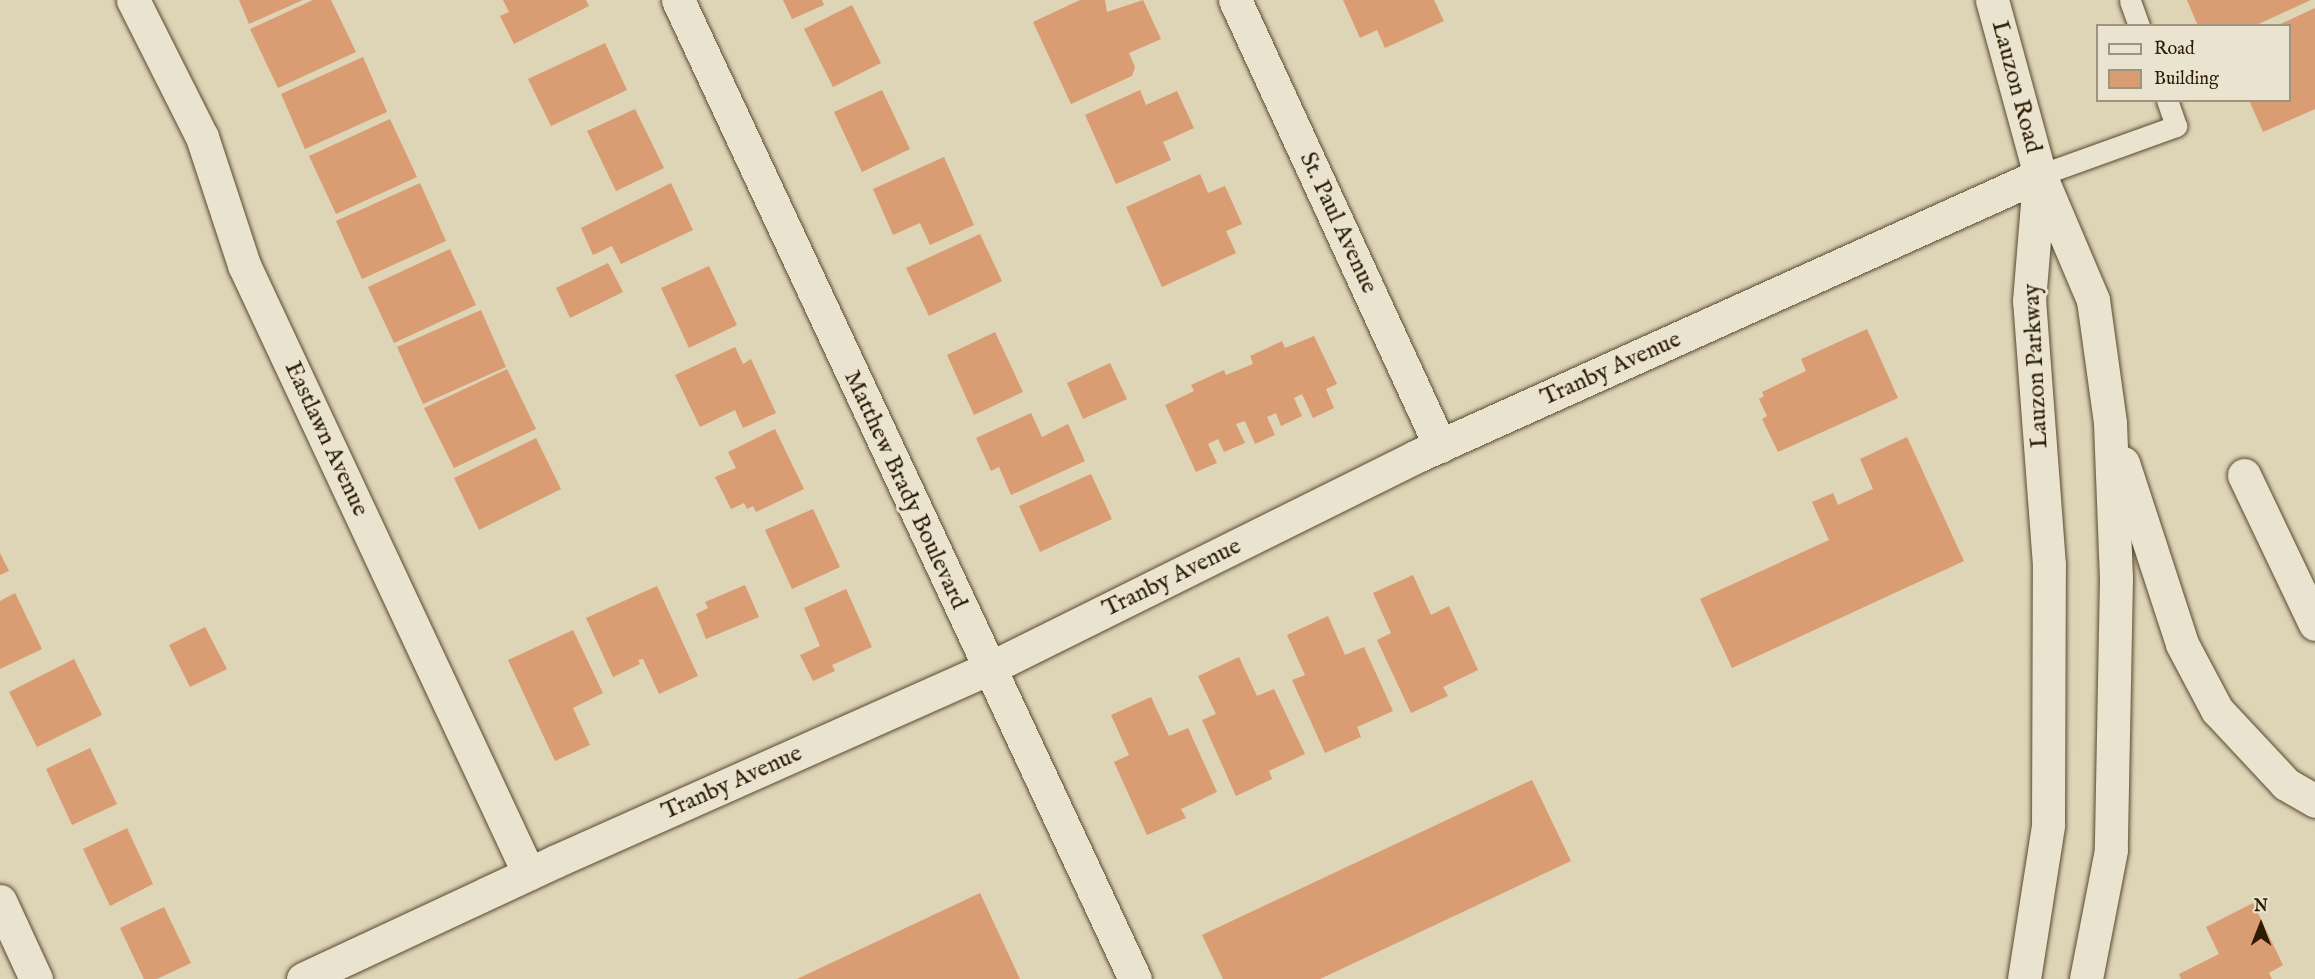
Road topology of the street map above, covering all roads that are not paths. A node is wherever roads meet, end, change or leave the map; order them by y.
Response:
1 (133, 0) edge
2 (678, 0) edge
3 (1235, 0) edge
4 (1992, 0) edge
5 (2130, 1) edge
6 (2138, 24) edge
7 (2168, 102) edge
8 (2040, 175) junction
9 (2110, 423) junction
10 (1440, 446) junction
11 (2244, 475) dead end
12 (2315, 624) edge
13 (988, 669) junction
14 (2315, 801) edge
15 (529, 874) junction
16 (0, 901) edge
17 (36, 979) edge
18 (303, 979) edge
19 (1135, 979) edge
20 (2024, 979) edge
21 (2086, 979) edge

1 - 15 street, Eastlawn Avenue
2 - 13 street, Matthew Brady Boulevard
3 - 10 street, St. Paul Avenue
4 - 8 street, Lauzon Road
5 - 6 lane
7 - 8 lane
8 - 9 street
8 - 10 street, Tranby Avenue
8 - 20 street, Lauzon Parkway
9 - 14 street
9 - 21 street
10 - 13 street, Tranby Avenue
11 - 12 street
13 - 15 street, Tranby Avenue
13 - 19 street, Matthew Brady Boulevard
15 - 18 street, Tranby Avenue
16 - 17 street

